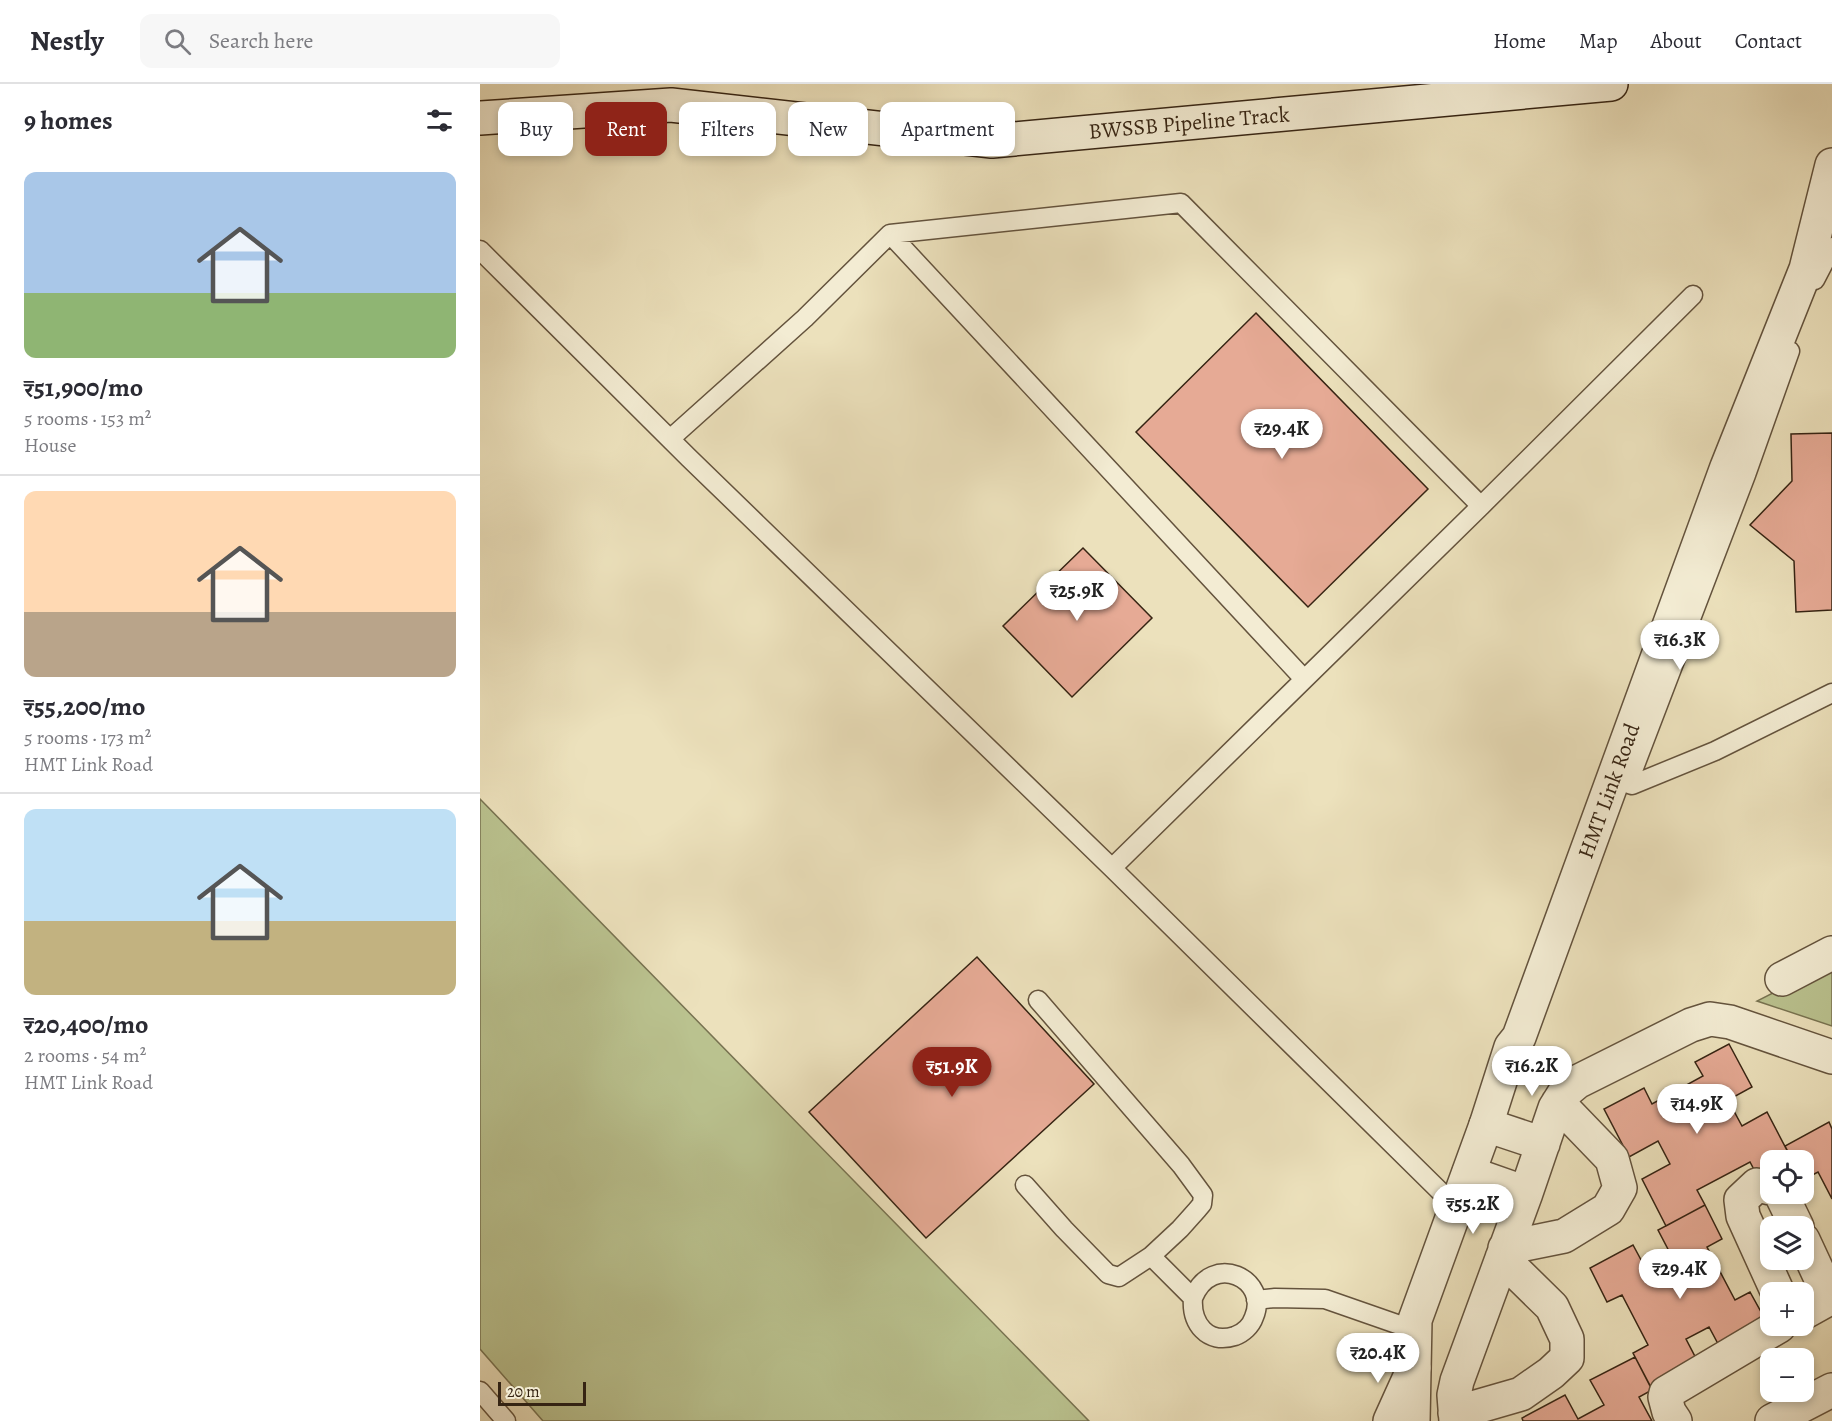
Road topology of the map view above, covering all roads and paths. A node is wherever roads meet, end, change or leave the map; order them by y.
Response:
1 (1611, 84) edge
2 (480, 118) edge
3 (1832, 165) edge
4 (890, 234) junction
5 (1832, 247) edge
6 (480, 250) edge
7 (1693, 295) dead end
8 (670, 438) junction
9 (1737, 471) junction
10 (1481, 506) junction
11 (1705, 556) junction
12 (1304, 679) junction
13 (1832, 693) edge
14 (1112, 868) junction
15 (1832, 953) edge
16 (1782, 979) dead end
17 (1038, 1000) dead end
18 (1832, 1057) edge
19 (1558, 1103) junction
20 (1486, 1125) junction
21 (1543, 1144) junction
22 (1468, 1173) junction
23 (1025, 1185) dead end
24 (1760, 1186) edge
25 (1526, 1193) junction
26 (1456, 1207) junction
27 (1503, 1253) junction
28 (1151, 1256) junction
29 (1812, 1270) edge
30 (1773, 1282) edge
31 (1193, 1298) junction
32 (1256, 1300) junction
33 (1822, 1303) edge
34 (1414, 1330) junction
35 (1762, 1336) edge
36 (1414, 1368) junction
37 (1832, 1390) edge
38 (480, 1391) edge
39 (1456, 1417) edge
40 (506, 1421) edge
41 (1390, 1421) edge
42 (1413, 1421) edge
43 (1675, 1421) edge
44 (1772, 1421) edge

1 - 2 street, BWSSB Pipeline Track
3 - 9 street, HMT Link Road
4 - 8 lane
4 - 10 lane
4 - 12 lane
5 - 9 lane
6 - 8 lane
7 - 10 lane
8 - 14 lane
9 - 11 street, HMT Link Road
10 - 12 lane
11 - 13 lane
11 - 20 street, HMT Link Road
12 - 14 lane
14 - 26 lane
15 - 16 street
17 - 28 lane
18 - 19 street
19 - 21 street
19 - 27 street
20 - 21 street
20 - 22 street, HMT Link Road
21 - 25 street
22 - 25 street
22 - 26 street, HMT Link Road
23 - 28 lane
24 - 30 street
25 - 27 street
26 - 34 street, HMT Link Road
27 - 39 street
27 - 39 street
28 - 31 lane
29 - 33 street
31 - 32 lane
31 - 32 lane
32 - 34 lane
34 - 36 street, HMT Link Road
35 - 43 street
36 - 41 street
36 - 42 street, HMT Link Road
37 - 44 street
38 - 40 lane

